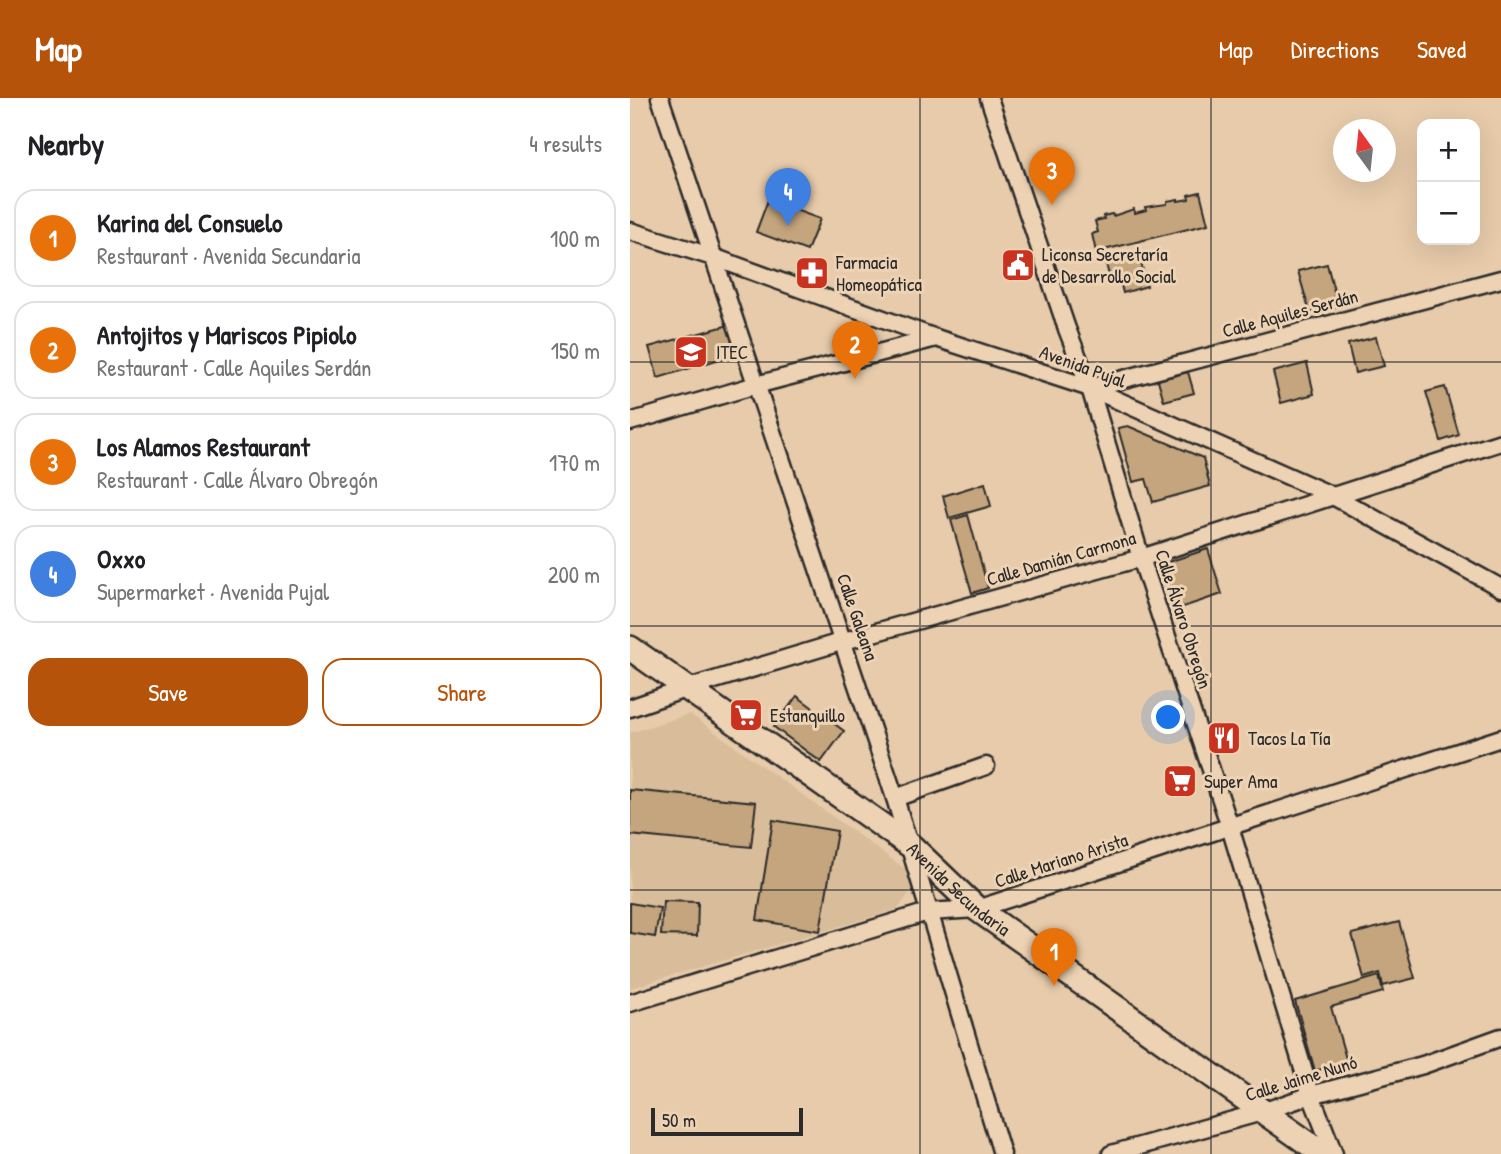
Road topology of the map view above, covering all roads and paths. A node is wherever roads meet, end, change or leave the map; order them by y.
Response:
1 (660, 98) edge
2 (989, 98) edge
3 (630, 231) edge
4 (713, 257) junction
5 (1501, 279) edge
6 (936, 338) junction
7 (756, 385) junction
8 (1090, 388) junction
9 (630, 422) edge
10 (1501, 442) edge
11 (1333, 496) junction
12 (1141, 558) junction
13 (1501, 588) edge
14 (844, 641) junction
15 (630, 648) edge
16 (688, 688) junction
17 (630, 708) edge
18 (1501, 738) edge
19 (986, 766) dead end
20 (895, 798) junction
21 (1230, 827) junction
22 (911, 846) junction
23 (977, 909) junction
24 (928, 912) junction
25 (630, 1003) edge
26 (1501, 1037) edge
27 (1311, 1095) junction
28 (1262, 1112) junction
29 (1002, 1154) edge
30 (1111, 1154) edge
31 (1323, 1154) edge
32 (1334, 1154) edge

1 - 4 street, Calle Galeana
2 - 8 street, Calle Álvaro Obregón
3 - 4 street, Avenida Pujal
4 - 6 street, Avenida Pujal
4 - 7 street, Calle Galeana
5 - 8 street, Calle Aquiles Serdán
6 - 7 street
6 - 8 street, Avenida Pujal
7 - 9 street
7 - 14 street, Calle Galeana
8 - 11 street, Avenida Pujal
8 - 12 street, Calle Álvaro Obregón
10 - 11 street, Calle Damián Carmona
11 - 12 street, Calle Damián Carmona
11 - 13 street, Avenida Pujal
12 - 14 street, Calle Damián Carmona
12 - 21 street, Calle Álvaro Obregón
14 - 16 street, Calle Damián Carmona
14 - 20 street, Calle Galeana
15 - 16 street, Avenida Secundaria
16 - 17 street, Calle Damián Carmona
16 - 22 street, Avenida Secundaria
18 - 21 street, Calle Mariano Arista
19 - 20 street
20 - 22 street, Calle Galeana
21 - 23 street, Calle Mariano Arista
21 - 27 street, Calle Álvaro Obregón
22 - 23 street, Avenida Secundaria
22 - 24 street, Calle Galeana
23 - 24 street, Calle Mariano Arista
23 - 28 street, Avenida Secundaria
24 - 25 street, Calle Mariano Arista
24 - 29 street, Calle Galeana
26 - 27 street, Calle Jaime Nunó
27 - 28 street, Calle Jaime Nunó
27 - 32 street, Calle Álvaro Obregón
28 - 30 street, Calle Jaime Nunó
28 - 31 street, Avenida Secundaria

